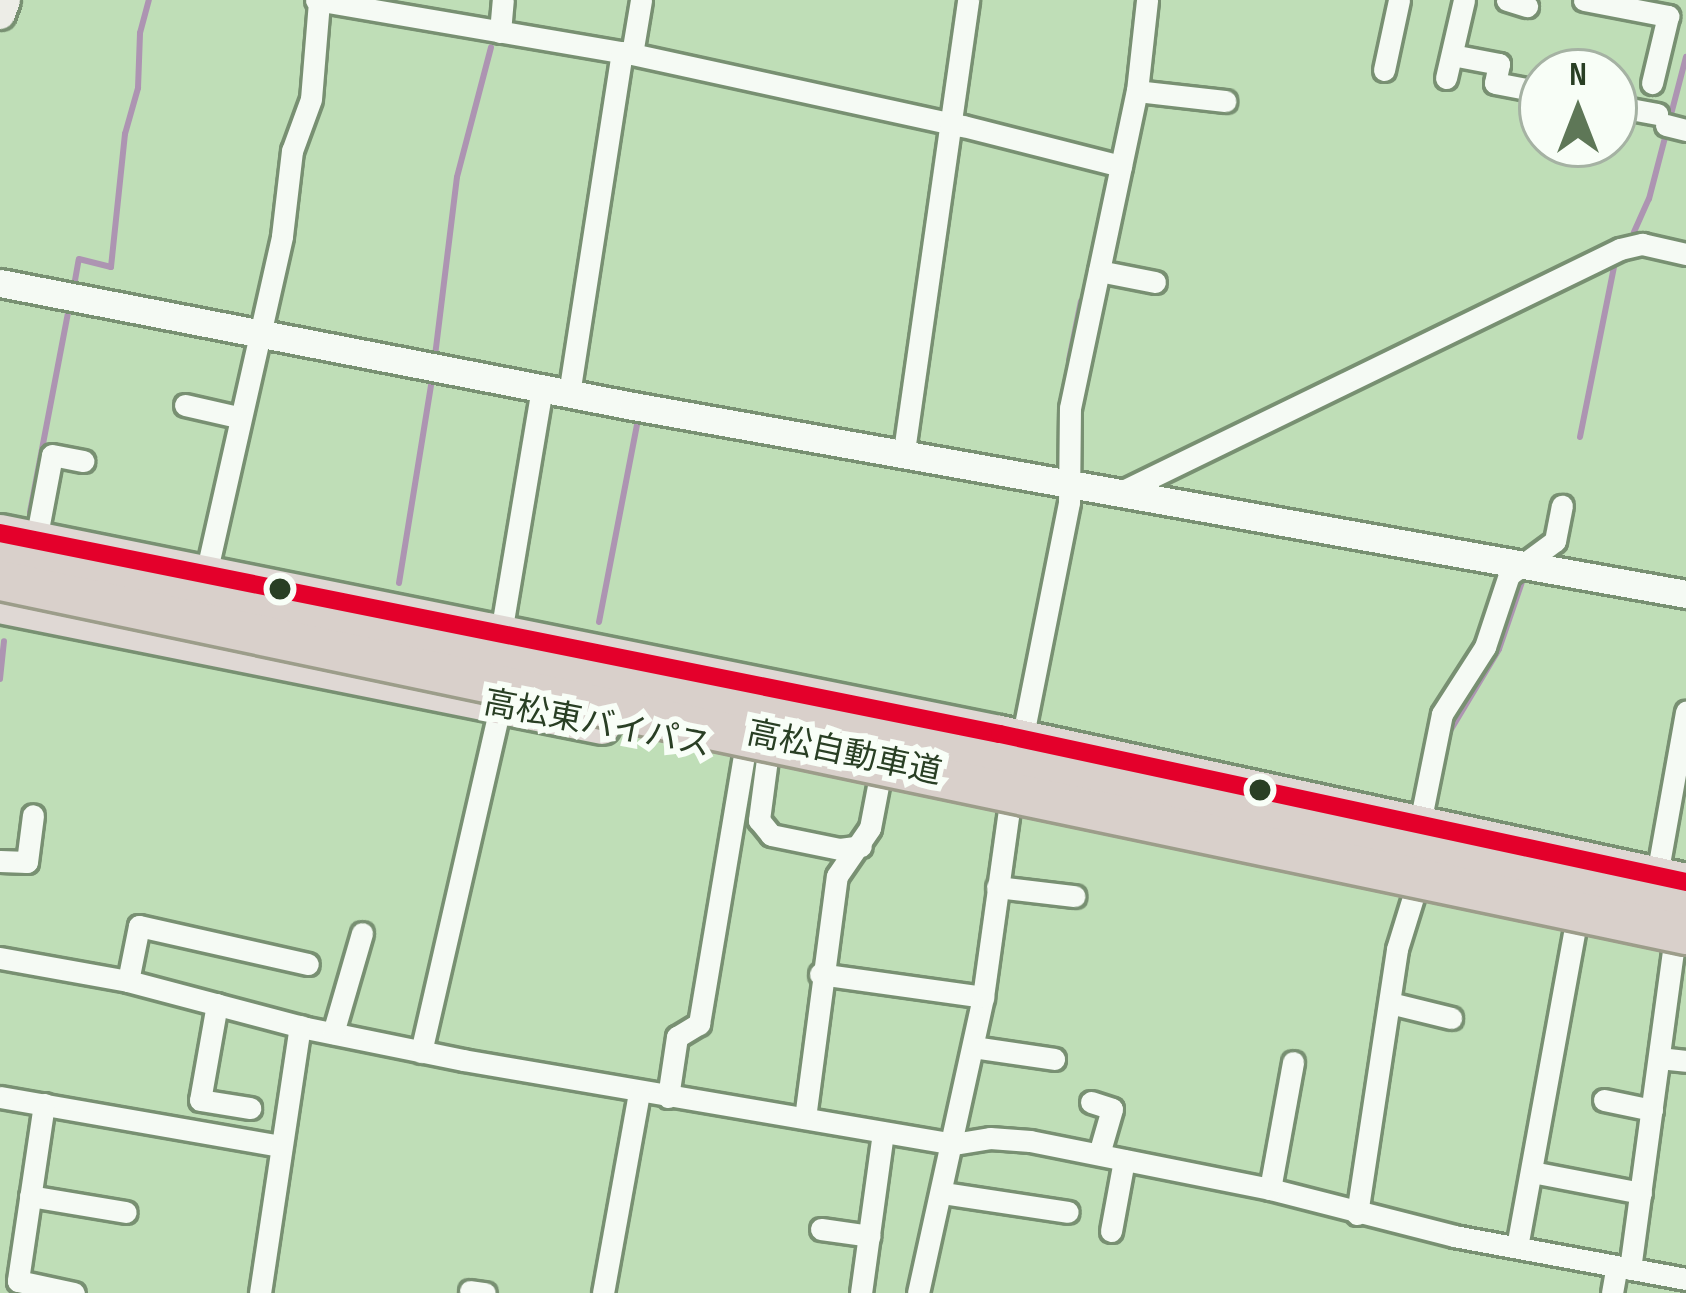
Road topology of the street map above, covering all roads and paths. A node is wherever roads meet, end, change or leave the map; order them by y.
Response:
1 (4, 0) edge
2 (317, 0) edge
3 (503, 0) edge
4 (641, 0) edge
5 (968, 0) edge
6 (1147, 0) edge
7 (1399, 0) edge
8 (1464, 0) edge
9 (1585, 0) edge
10 (0, 14) edge
11 (500, 32) junction
12 (627, 53) junction
13 (1452, 55) junction
14 (1384, 70) dead end
15 (1446, 78) dead end
16 (1652, 83) dead end
17 (1518, 87) edge
18 (1137, 91) junction
19 (1225, 100) dead end
20 (1638, 113) edge
21 (950, 123) junction
22 (1670, 123) edge
23 (1120, 166) junction
24 (1686, 254) edge
25 (1100, 271) junction
26 (1155, 282) dead end
27 (0, 283) edge
28 (257, 333) junction
29 (555, 391) junction
30 (185, 405) dead end
31 (238, 417) junction
32 (904, 451) junction
33 (83, 461) dead end
34 (1069, 483) junction
35 (1120, 492) junction
36 (1562, 506) dead end
37 (12, 542) edge
38 (1519, 565) junction
39 (206, 574) junction
40 (0, 580) edge
41 (1686, 594) edge
42 (0, 604) edge
43 (501, 633) junction
44 (500, 706) junction
45 (1686, 712) edge
46 (1022, 739) junction
47 (756, 757) junction
48 (879, 782) junction
49 (1007, 807) junction
50 (33, 815) dead end
51 (1420, 823) junction
52 (861, 846) junction
53 (0, 861) edge
54 (997, 887) junction
55 (1676, 887) edge
56 (1414, 894) junction
57 (1074, 896) dead end
58 (1575, 929) junction
59 (362, 933) dead end
60 (1682, 946) edge
61 (0, 958) edge
62 (308, 964) dead end
63 (820, 974) junction
64 (128, 981) junction
65 (983, 997) junction
66 (1390, 1003) junction
67 (217, 1004) junction
68 (1451, 1018) dead end
69 (300, 1026) junction
70 (333, 1033) junction
71 (973, 1047) junction
72 (421, 1052) junction
73 (1659, 1058) junction
74 (1054, 1059) dead end
75 (1686, 1061) edge
76 (1293, 1062) dead end
77 (639, 1092) junction
78 (0, 1096) edge
79 (668, 1097) junction
80 (1604, 1100) dead end
81 (1091, 1102) dead end
82 (44, 1104) junction
83 (250, 1108) dead end
84 (1652, 1110) junction
85 (805, 1118) junction
86 (883, 1132) junction
87 (953, 1144) junction
88 (281, 1146) junction
89 (1099, 1154) junction
90 (1124, 1160) junction
91 (1532, 1172) junction
92 (1270, 1189) junction
93 (943, 1192) junction
94 (1641, 1192) junction
95 (30, 1196) junction
96 (127, 1212) dead end
97 (1358, 1214) junction
98 (1057, 1217) dead end
99 (821, 1229) dead end
100 (1111, 1231) dead end
101 (870, 1236) junction
102 (1517, 1247) junction
103 (1624, 1268) junction
104 (1686, 1279) edge
105 (74, 1293) edge
106 (260, 1293) edge
107 (603, 1293) edge
108 (861, 1293) edge
109 (920, 1293) edge
110 (1612, 1293) edge

1 - 10 main road
2 - 11 street
2 - 28 street
3 - 11 street
4 - 12 street
5 - 21 street
6 - 18 street
7 - 14 street
8 - 13 street
9 - 16 street
11 - 12 street
12 - 21 street
12 - 29 street
13 - 15 street
13 - 17 street
18 - 19 street
18 - 23 street
20 - 22 street
21 - 23 street
21 - 32 street
23 - 25 street
24 - 35 street
25 - 26 street
25 - 34 street
27 - 28 street
28 - 29 street
28 - 31 street
29 - 32 street
29 - 43 street
30 - 31 street
31 - 39 street
32 - 34 street
33 - 37 street
34 - 35 street
34 - 46 street
35 - 38 street
36 - 38 street
37 - 39 highway
37 - 55 highway, 高松自動車道, bridge
38 - 41 street
38 - 51 street
39 - 43 highway
40 - 60 highway, 高松自動車道, bridge
42 - 44 highway, 高松東バイパス
43 - 46 highway
44 - 47 highway, 高松東バイパス
44 - 72 street
45 - 55 street
46 - 49 street
46 - 51 highway
47 - 48 highway, 高松東バイパス
47 - 52 street
47 - 79 street
48 - 49 highway, 高松東バイパス
48 - 52 street
49 - 54 street
49 - 56 highway, 高松東バイパス
50 - 53 street
51 - 55 highway
52 - 63 street
54 - 57 street
54 - 65 street
56 - 58 highway, 高松東バイパス
56 - 66 street
58 - 60 highway, 高松東バイパス
58 - 91 street
59 - 70 street
60 - 73 street
61 - 64 street
62 - 64 street
63 - 65 street
63 - 85 street
64 - 67 street
65 - 71 street
66 - 68 street
66 - 97 street
67 - 69 street
67 - 83 street
69 - 70 street
69 - 88 street
70 - 72 street
71 - 74 street
71 - 87 street
72 - 77 street
73 - 75 street
73 - 84 street
76 - 92 street
77 - 79 street
77 - 107 street
78 - 82 street
79 - 85 street
80 - 84 street
81 - 89 street
82 - 88 street
82 - 95 street
84 - 94 street
85 - 86 street
86 - 87 street
86 - 101 street
87 - 89 street
87 - 93 street
88 - 106 street
89 - 90 street
90 - 92 street
90 - 100 street
91 - 94 street
91 - 102 street
92 - 97 street
93 - 98 street
93 - 109 street
94 - 103 street
95 - 96 street
95 - 105 street
97 - 102 street
99 - 101 street
101 - 108 street
102 - 103 street
103 - 104 street
103 - 110 street

